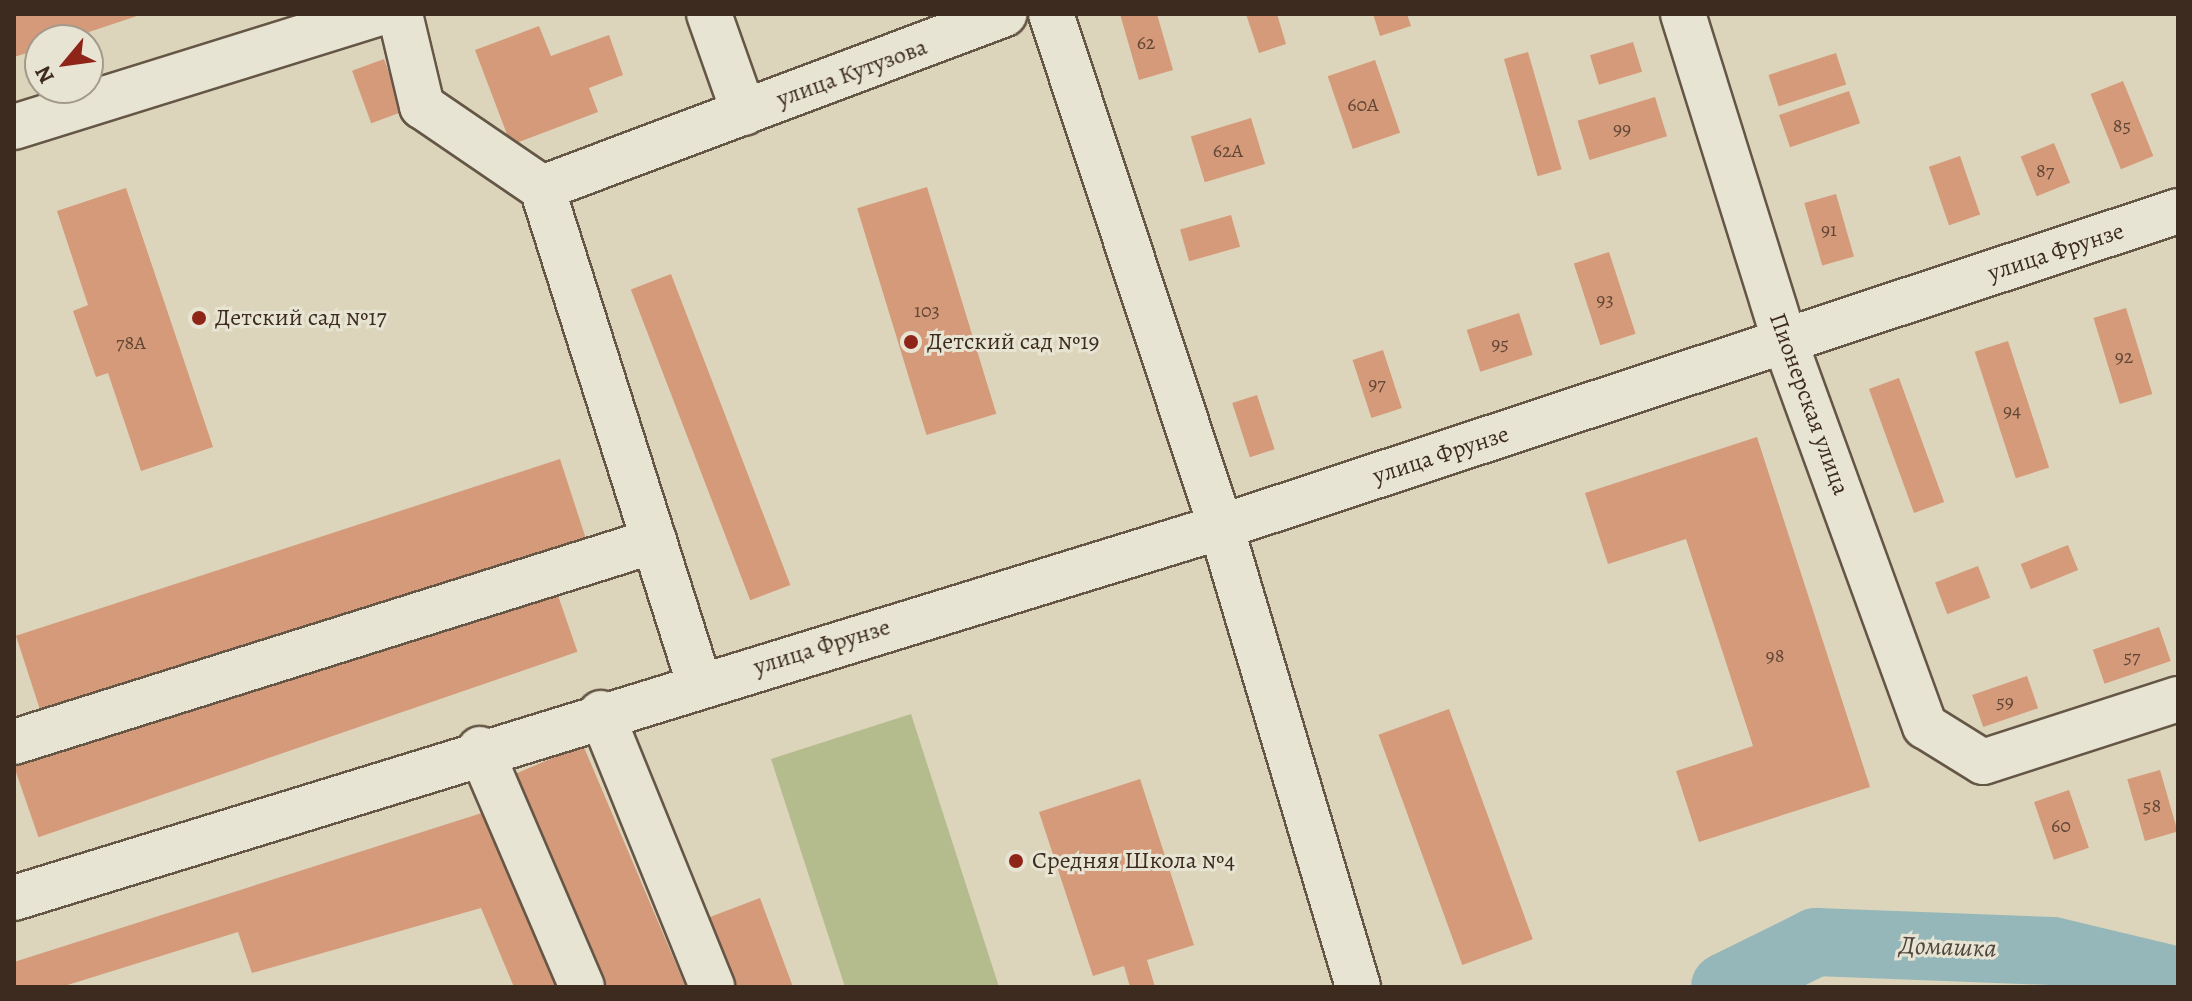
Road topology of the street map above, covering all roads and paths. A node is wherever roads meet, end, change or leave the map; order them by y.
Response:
1 (376, 14) edge
2 (400, 14) edge
3 (709, 14) edge
4 (1004, 14) edge
5 (1051, 14) edge
6 (1683, 14) edge
7 (744, 113) junction
8 (14, 127) edge
9 (542, 188) junction
10 (2178, 211) edge
11 (1785, 342) junction
12 (1221, 527) junction
13 (654, 541) junction
14 (699, 683) junction
15 (2178, 699) edge
16 (601, 713) junction
17 (14, 742) edge
18 (480, 749) junction
19 (14, 898) edge
20 (582, 987) edge
21 (712, 987) edge
22 (1358, 987) edge

1 - 8 street
2 - 9 street
3 - 7 street
4 - 7 street, улица Кутузова
5 - 12 street
6 - 11 street, Пионерская улица
7 - 9 street, улица Кутузова
9 - 13 street
10 - 11 street, улица Фрунзе
11 - 12 street, улица Фрунзе
11 - 15 street, Пионерская улица
12 - 14 street, улица Фрунзе
12 - 22 street
13 - 14 street
13 - 17 street
14 - 16 street, улица Фрунзе
16 - 18 street, улица Фрунзе
16 - 21 street
18 - 19 street, улица Фрунзе
18 - 20 street

